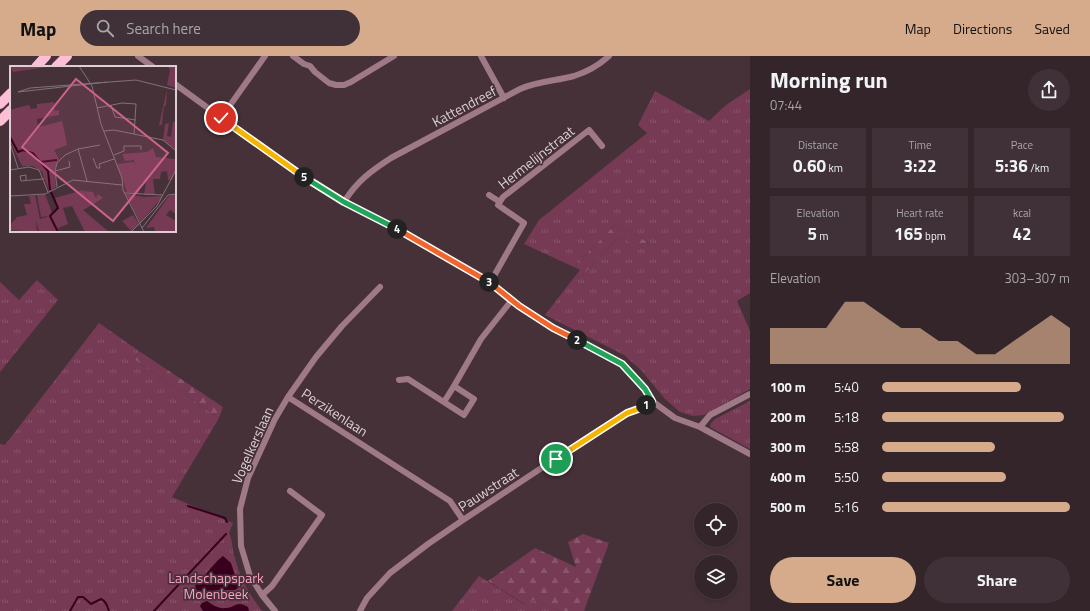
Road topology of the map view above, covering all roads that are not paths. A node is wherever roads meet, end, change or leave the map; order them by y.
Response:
1 (46, 56) edge
2 (67, 56) edge
3 (138, 56) edge
4 (265, 56) edge
5 (293, 56) edge
6 (394, 56) edge
7 (481, 56) edge
8 (609, 56) edge
9 (37, 66) edge
10 (57, 66) edge
11 (152, 66) edge
12 (176, 85) edge
13 (10, 94) edge
14 (504, 98) junction
15 (0, 104) edge
16 (10, 111) edge
17 (221, 118) junction
18 (0, 121) edge
19 (602, 146) dead end
20 (489, 195) dead end
21 (344, 202) junction
22 (500, 202) junction
23 (490, 282) junction
24 (380, 287) dead end
25 (511, 301) junction
26 (399, 380) dead end
27 (454, 386) junction
28 (750, 394) edge
29 (288, 397) junction
30 (652, 401) junction
31 (444, 402) junction
32 (700, 427) junction
33 (750, 454) edge
34 (290, 491) dead end
35 (463, 520) junction
36 (262, 595) junction
37 (275, 611) edge
38 (360, 611) edge

1 - 9 main road
2 - 10 main road
3 - 11 street
4 - 17 street
5 - 6 street
7 - 14 street
8 - 14 street, Kattendreef
12 - 17 street
13 - 15 main road
14 - 21 street, Kattendreef
16 - 18 main road
17 - 21 street
19 - 22 street, Hermelijnstraat
20 - 22 street, Hermelijnstraat
21 - 23 street
22 - 23 street, Hermelijnstraat
23 - 25 street
24 - 29 street, Perzikenlaan
25 - 27 street
25 - 30 street
26 - 31 street
27 - 31 street
27 - 31 street
28 - 32 street
29 - 35 street, Perzikenlaan
29 - 36 street, Vogelkerslaan
30 - 32 street
30 - 35 street, Pauwstraat
32 - 33 street
34 - 36 street
35 - 38 street, Pauwstraat
36 - 37 street, Vogelkerslaan

